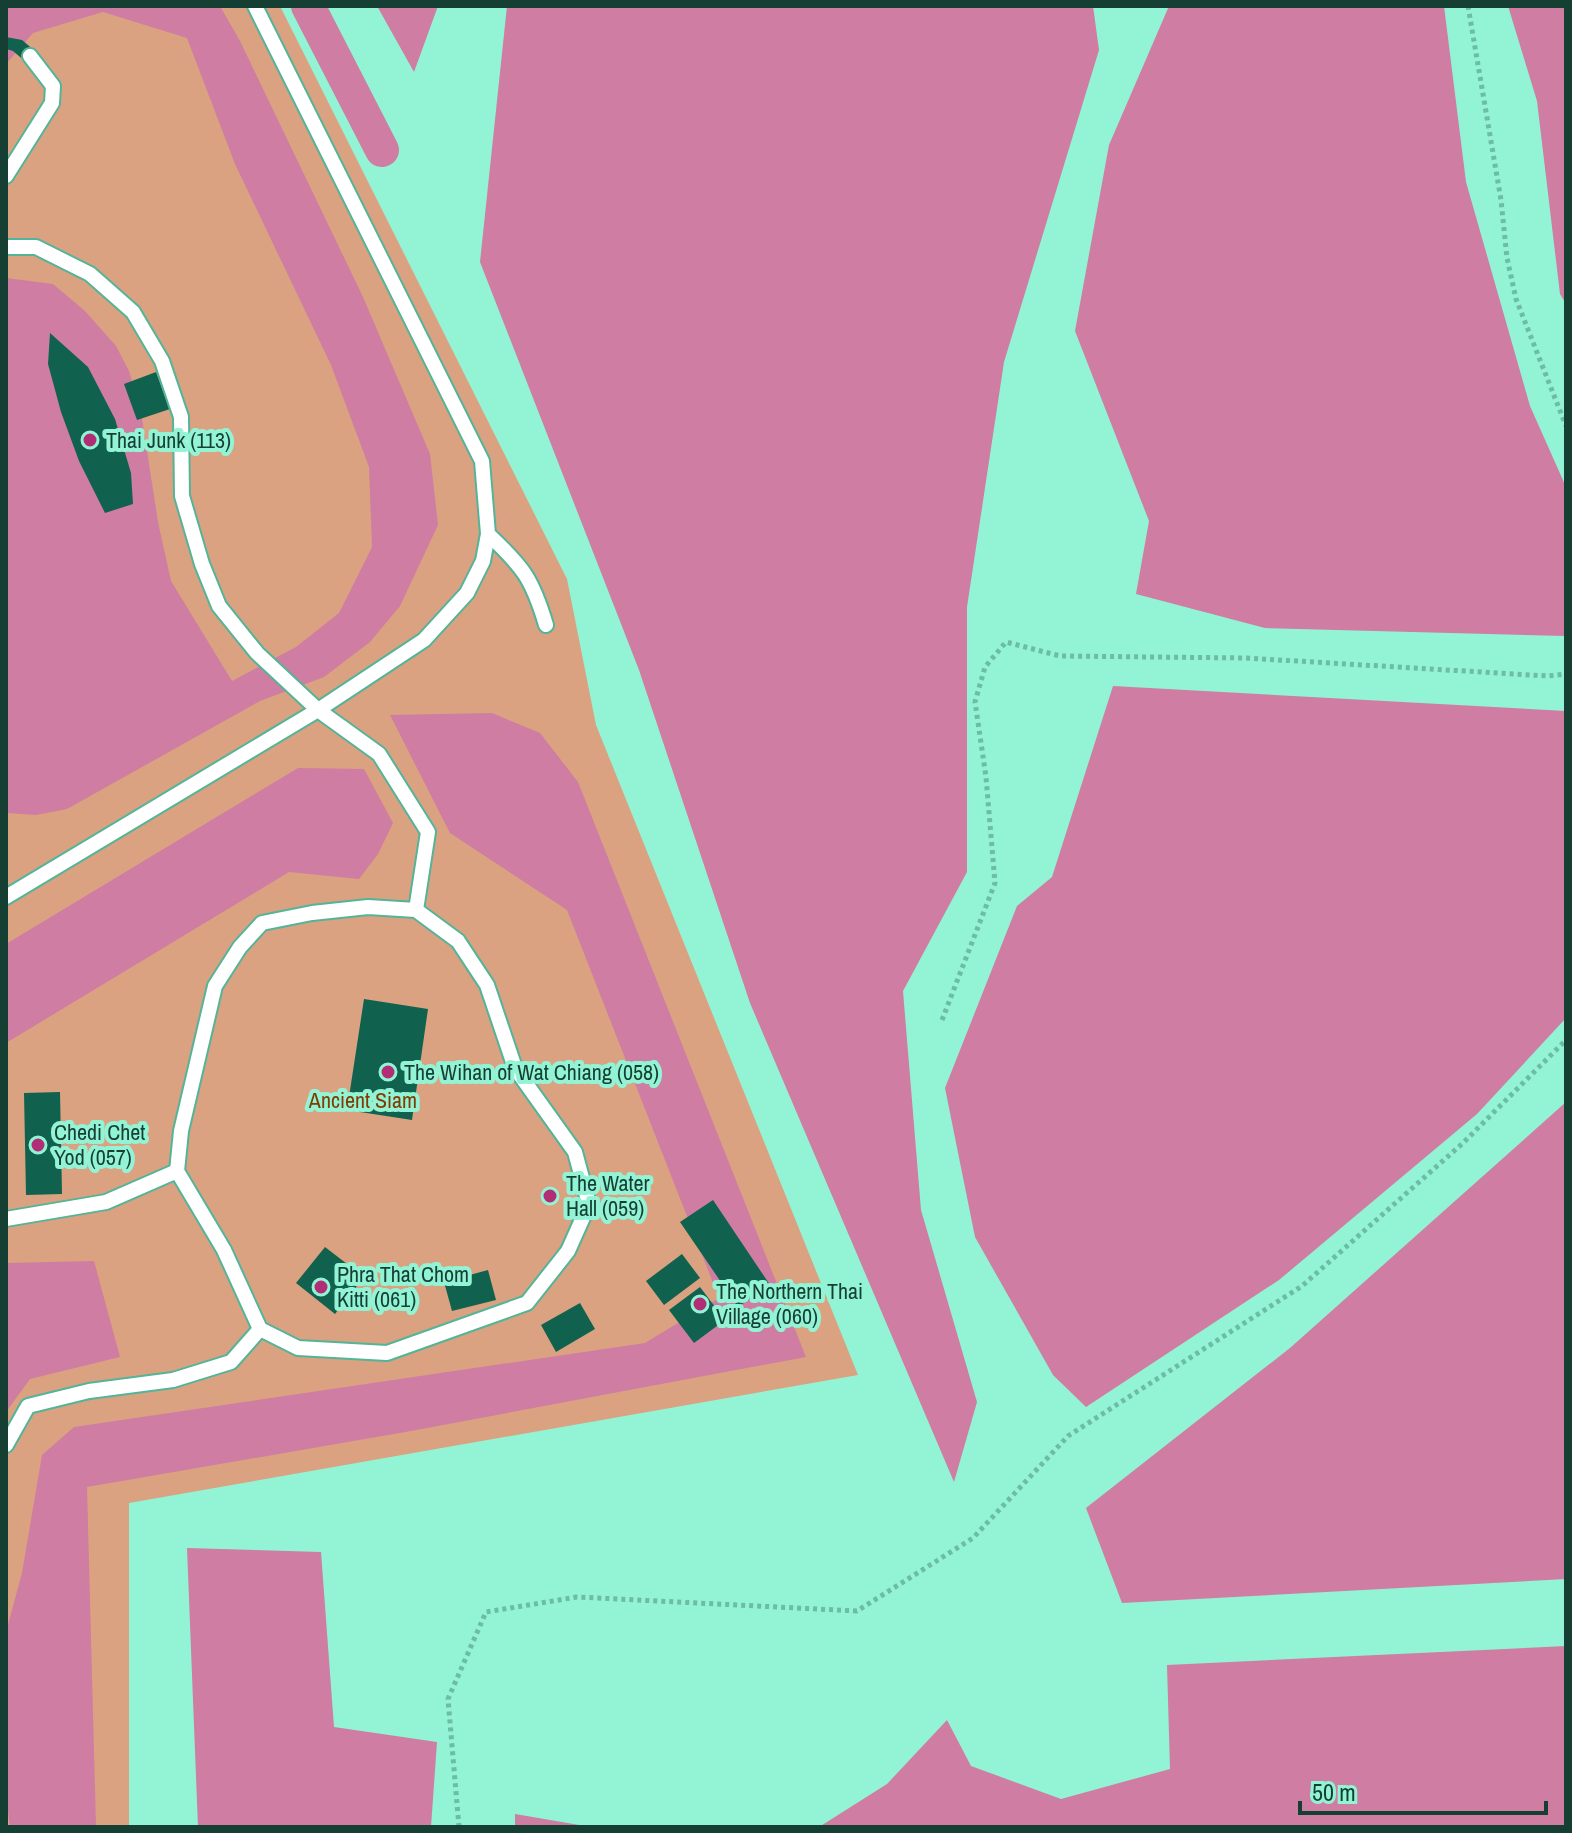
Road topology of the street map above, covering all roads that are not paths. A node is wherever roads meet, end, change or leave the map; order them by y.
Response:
1 (255, 6) edge
2 (30, 56) dead end
3 (6, 176) edge
4 (6, 247) edge
5 (488, 534) junction
6 (546, 625) dead end
7 (318, 710) junction
8 (6, 897) edge
9 (416, 910) junction
10 (177, 1171) junction
11 (6, 1219) edge
12 (260, 1329) junction
13 (6, 1445) edge

1 - 5 lane
2 - 3 lane
4 - 7 lane
5 - 6 lane
5 - 7 lane
7 - 8 lane
7 - 9 lane
9 - 10 lane
9 - 12 lane
10 - 11 lane
10 - 12 lane
12 - 13 lane

